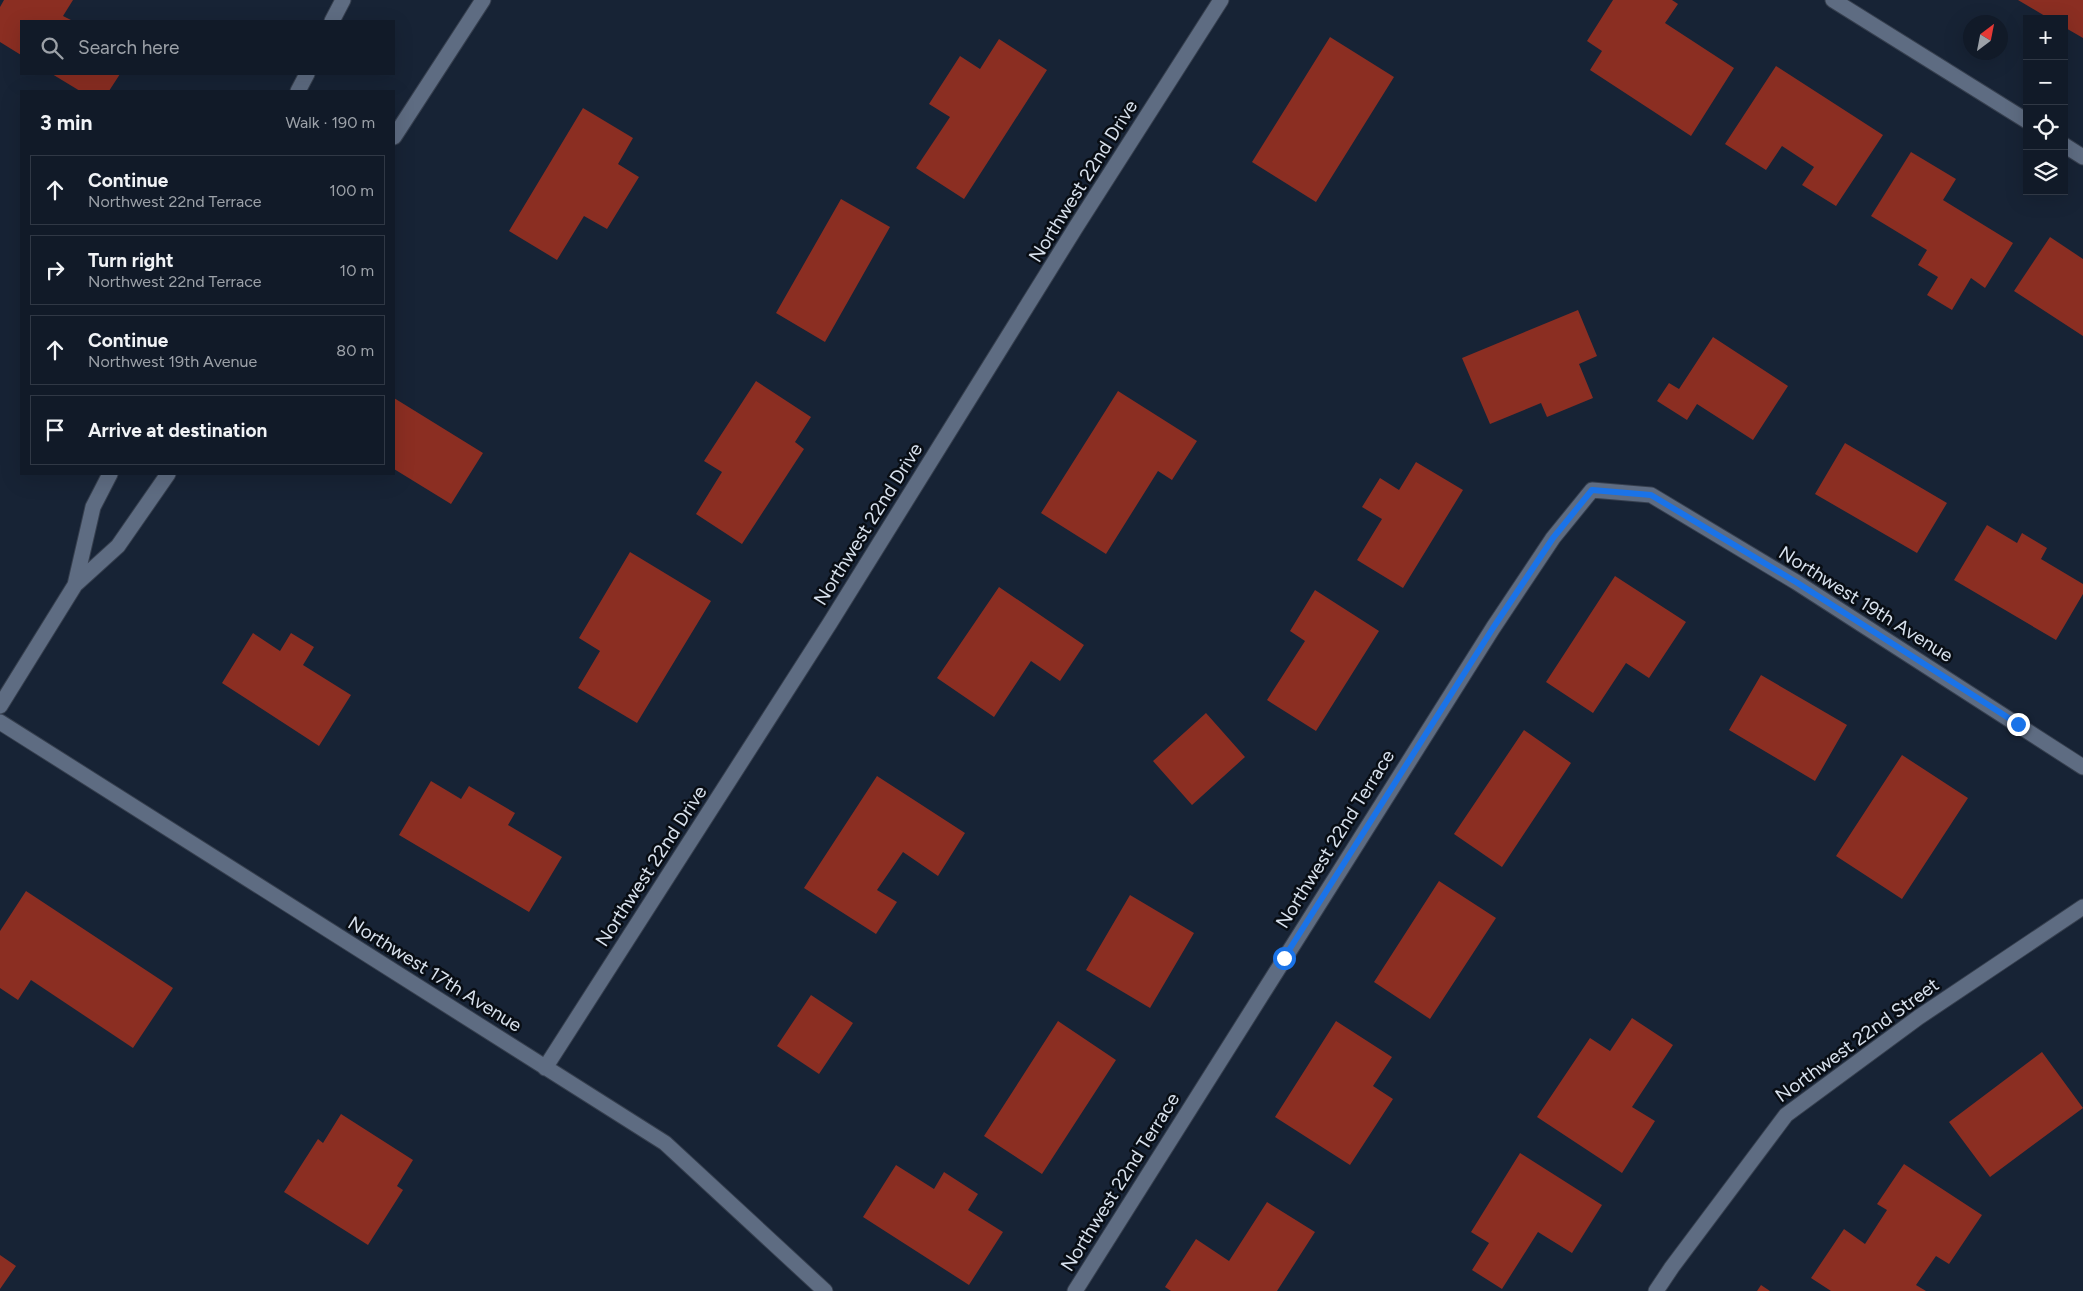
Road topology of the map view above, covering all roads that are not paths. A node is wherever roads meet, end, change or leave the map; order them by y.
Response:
1 (342, 0) edge
2 (483, 0) edge
3 (1221, 0) edge
4 (1833, 0) edge
5 (332, 20) edge
6 (306, 75) edge
7 (299, 90) edge
8 (2023, 119) edge
9 (395, 135) edge
10 (2068, 148) edge
11 (2083, 157) edge
12 (109, 475) edge
13 (167, 475) edge
14 (1620, 492) joint
15 (75, 585) junction
16 (0, 706) edge
17 (0, 722) edge
18 (2083, 767) edge
19 (2083, 907) edge
20 (545, 1068) junction
21 (824, 1291) edge
22 (1075, 1291) edge
23 (1656, 1291) edge

1 - 5 street
2 - 9 street
3 - 20 street, Northwest 22nd Drive
4 - 8 street
6 - 7 street
10 - 11 street
12 - 15 street
13 - 15 street
14 - 18 street, Northwest 19th Avenue
14 - 22 street, Northwest 22nd Terrace
15 - 16 street
17 - 20 street, Northwest 17th Avenue
19 - 23 street, Northwest 22nd Street
20 - 21 street, Northwest 17th Avenue

